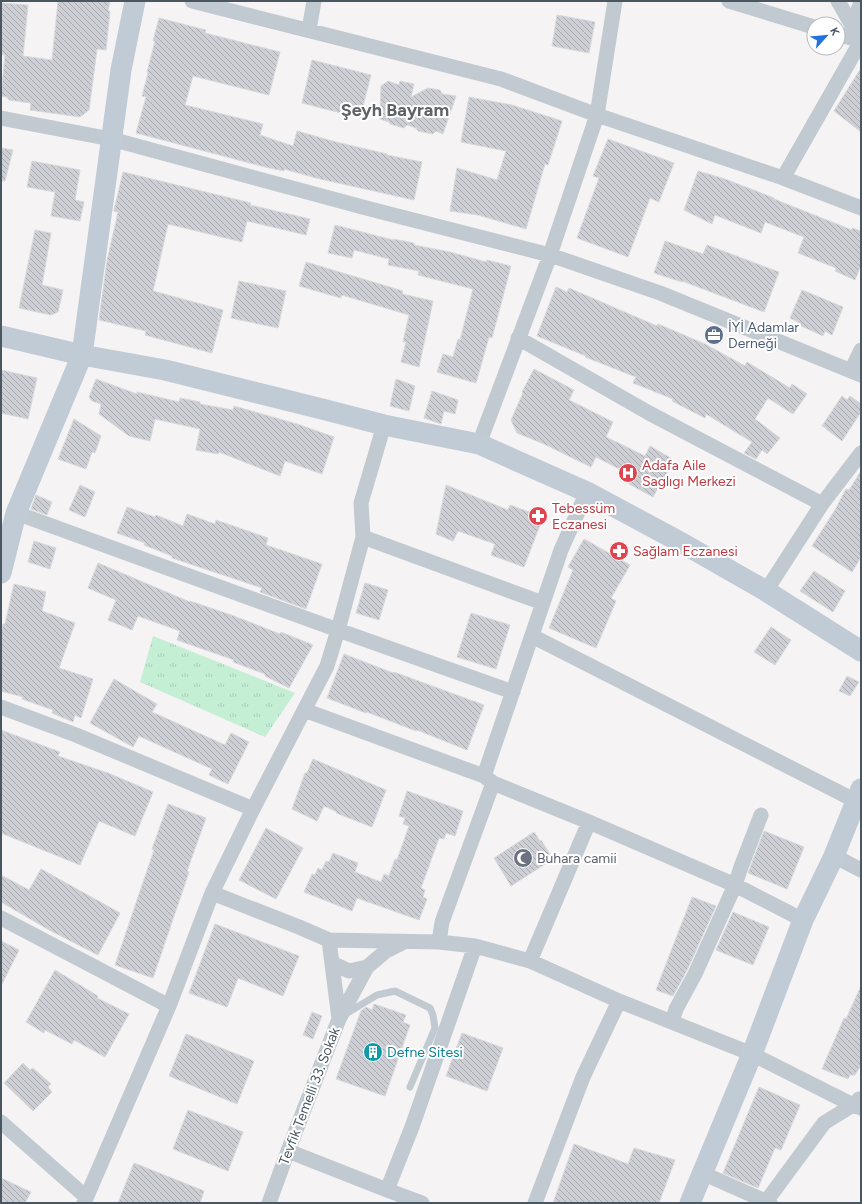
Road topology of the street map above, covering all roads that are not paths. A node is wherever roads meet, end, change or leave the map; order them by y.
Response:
1 (135, 1) edge
2 (192, 1) edge
3 (314, 1) edge
4 (615, 1) edge
5 (729, 1) edge
6 (838, 1) edge
7 (861, 3) edge
8 (852, 24) junction
9 (806, 25) edge
10 (309, 30) junction
11 (846, 36) edge
12 (861, 41) edge
13 (597, 115) junction
14 (1, 118) edge
15 (111, 139) junction
16 (783, 178) junction
17 (861, 208) edge
18 (550, 255) junction
19 (1, 336) edge
20 (518, 338) junction
21 (861, 350) edge
22 (82, 355) junction
23 (856, 373) edge
24 (384, 425) junction
25 (479, 444) junction
26 (861, 453) edge
27 (587, 492) junction
28 (822, 504) junction
29 (16, 514) junction
30 (363, 537) junction
31 (1, 573) edge
32 (766, 591) junction
33 (543, 603) junction
34 (338, 630) junction
35 (532, 636) junction
36 (860, 650) edge
37 (513, 692) junction
38 (1, 707) edge
39 (304, 710) junction
40 (488, 779) junction
41 (859, 795) edge
42 (253, 809) junction
43 (761, 815) dead end
44 (589, 822) junction
45 (834, 856) junction
46 (861, 870) edge
47 (735, 885) junction
48 (212, 893) junction
49 (1, 918) edge
50 (803, 920) junction
51 (329, 940) junction
52 (405, 942) junction
53 (439, 942) junction
54 (475, 946) junction
55 (530, 961) junction
56 (332, 963) junction
57 (367, 967) junction
58 (619, 1001) junction
59 (169, 1006) junction
60 (339, 1019) junction
61 (672, 1022) junction
62 (752, 1054) junction
63 (410, 1087) dead end
64 (858, 1103) edge
65 (1, 1122) edge
66 (288, 1151) junction
67 (702, 1173) junction
68 (387, 1190) junction
69 (85, 1200) edge
70 (767, 1202) edge
71 (269, 1203) edge
72 (422, 1203) edge
73 (535, 1203) edge
74 (690, 1203) edge

1 - 15 main road
2 - 10 street
3 - 10 street
4 - 13 street
5 - 9 street
6 - 8 street
7 - 8 street
8 - 12 street
10 - 13 street
11 - 12 street
12 - 16 street
13 - 16 street
13 - 18 street
14 - 15 street
15 - 18 street
15 - 22 main road
16 - 17 street
18 - 20 street
18 - 23 street
19 - 22 main road
20 - 25 street
20 - 28 street
21 - 23 street
22 - 24 main road
22 - 29 main road
24 - 25 main road
24 - 30 street
25 - 27 main road
26 - 28 street
27 - 32 main road
27 - 33 street
28 - 32 street
29 - 31 main road
29 - 34 street
30 - 33 street
30 - 34 street
32 - 36 main road
33 - 35 street
34 - 37 street
34 - 39 street
35 - 37 street
35 - 41 street
37 - 40 street
38 - 42 street
39 - 40 street
39 - 42 street
40 - 44 street
40 - 53 street
41 - 45 main road
42 - 48 street
43 - 47 street
44 - 47 street
44 - 55 street
45 - 46 street
45 - 50 main road
47 - 50 street
47 - 61 street
48 - 51 street
48 - 59 street
49 - 59 street
50 - 62 main road
51 - 52 street
51 - 56 street, Tevfik Temelli 33. Sokak
52 - 53 street
52 - 57 street
53 - 54 street
54 - 55 street
54 - 68 street
55 - 58 street
56 - 57 street
56 - 60 street, Tevfik Temelli 33. Sokak
57 - 60 street
58 - 61 street
58 - 73 street
59 - 69 street
60 - 63 lane
60 - 66 street, Tevfik Temelli 33. Sokak
61 - 62 street
62 - 64 street
62 - 67 main road
64 - 70 street
65 - 69 street
66 - 68 street
66 - 71 street, Tevfik Temelli 33. Sokak
67 - 70 street
67 - 74 main road
68 - 72 street

